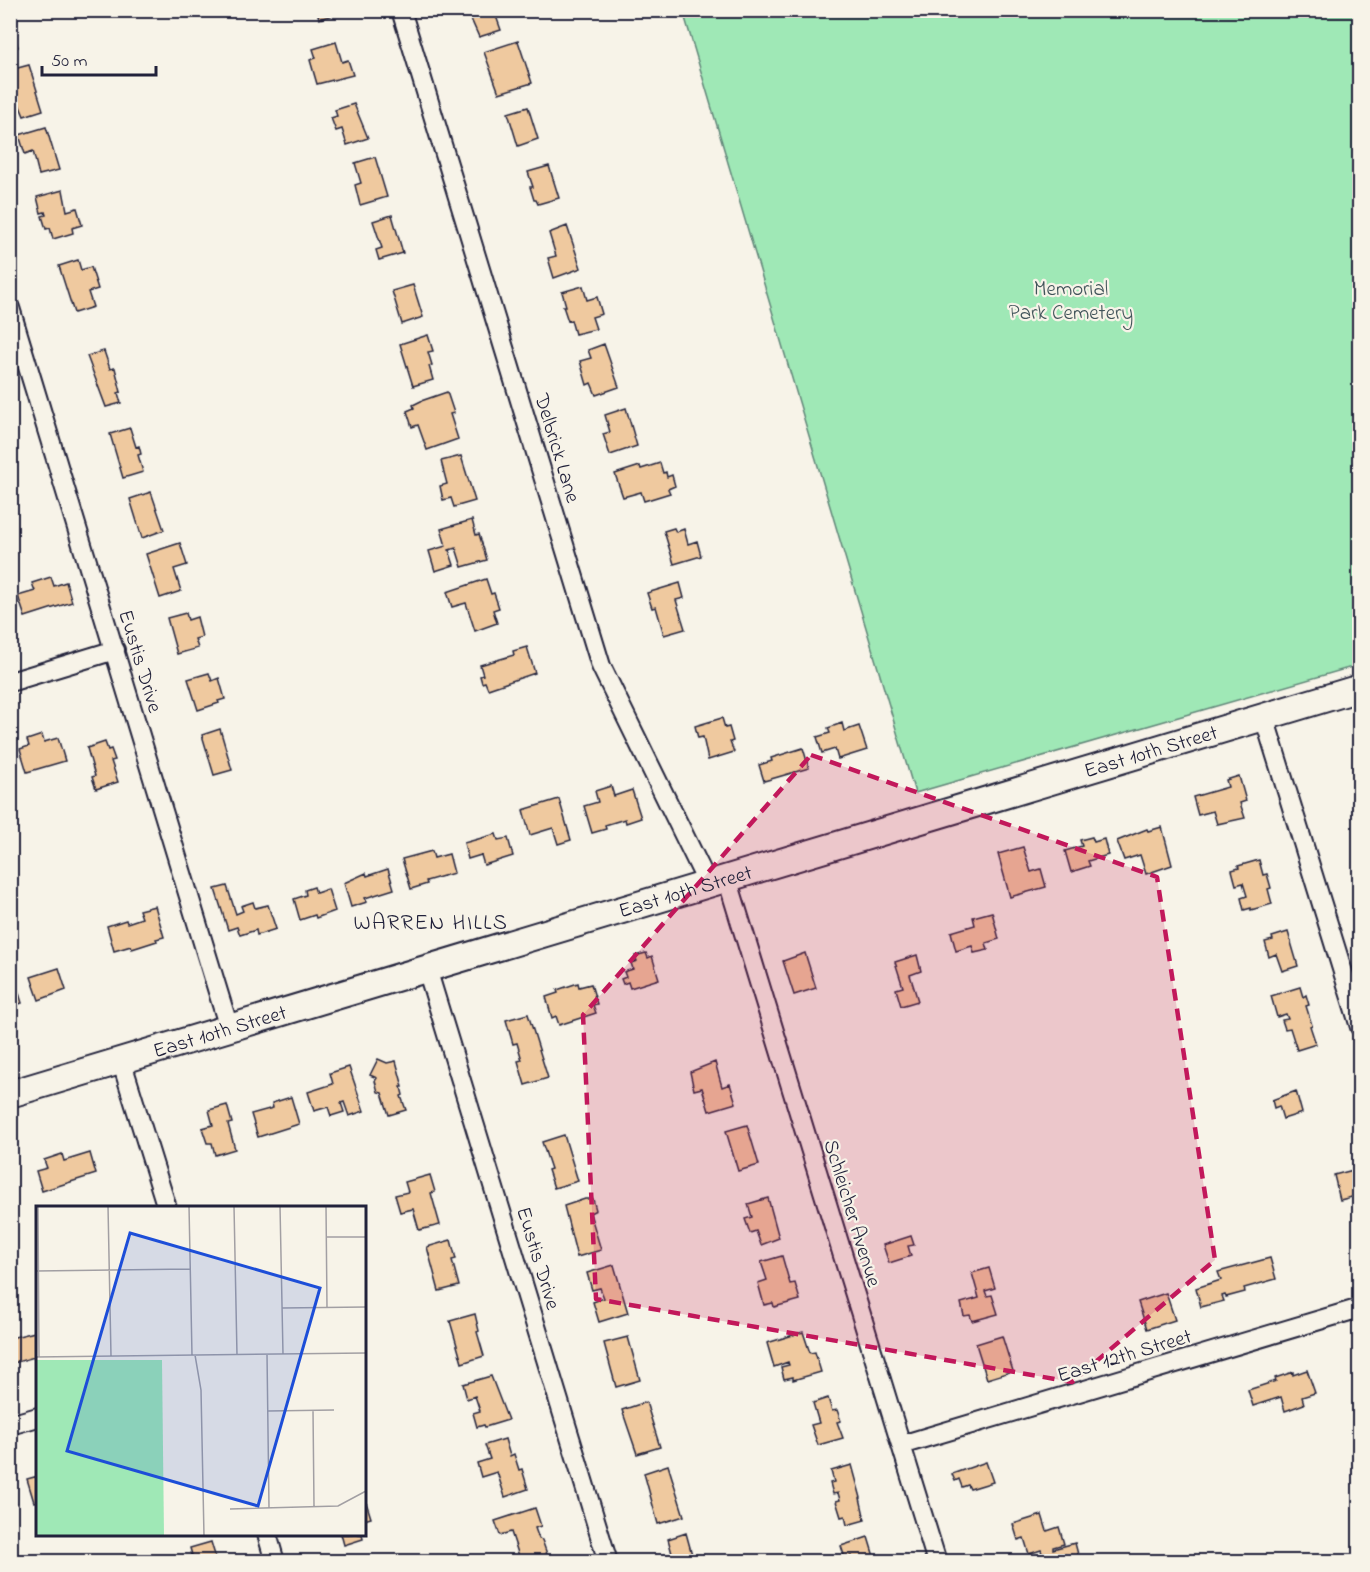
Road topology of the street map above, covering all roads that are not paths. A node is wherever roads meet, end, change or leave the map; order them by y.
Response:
1 (401, 10) edge
2 (10, 308) edge
3 (114, 650) junction
4 (10, 682) edge
5 (1359, 688) edge
6 (1264, 717) junction
7 (717, 881) junction
8 (427, 969) junction
9 (1359, 1027) edge
10 (229, 1028) junction
11 (122, 1060) junction
12 (10, 1094) edge
13 (166, 1206) edge
14 (1359, 1308) edge
15 (36, 1418) edge
16 (10, 1425) edge
17 (901, 1445) junction
18 (268, 1536) edge
19 (276, 1562) edge
20 (608, 1562) edge
21 (937, 1562) edge

1 - 7 street, Delbrick Lane
2 - 3 street, Eustis Drive
3 - 4 street
3 - 10 street, Eustis Drive
5 - 6 main road, East 10th Street
6 - 7 main road, East 10th Street
6 - 9 street
7 - 8 main road, East 10th Street
7 - 17 street, Schleicher Avenue
8 - 10 main road, East 10th Street
8 - 20 street, Eustis Drive
10 - 11 main road, East 10th Street
11 - 12 main road, East 10th Street
11 - 13 street
14 - 17 street, East 12th Street
15 - 16 street
17 - 21 street, Schleicher Avenue
18 - 19 street

